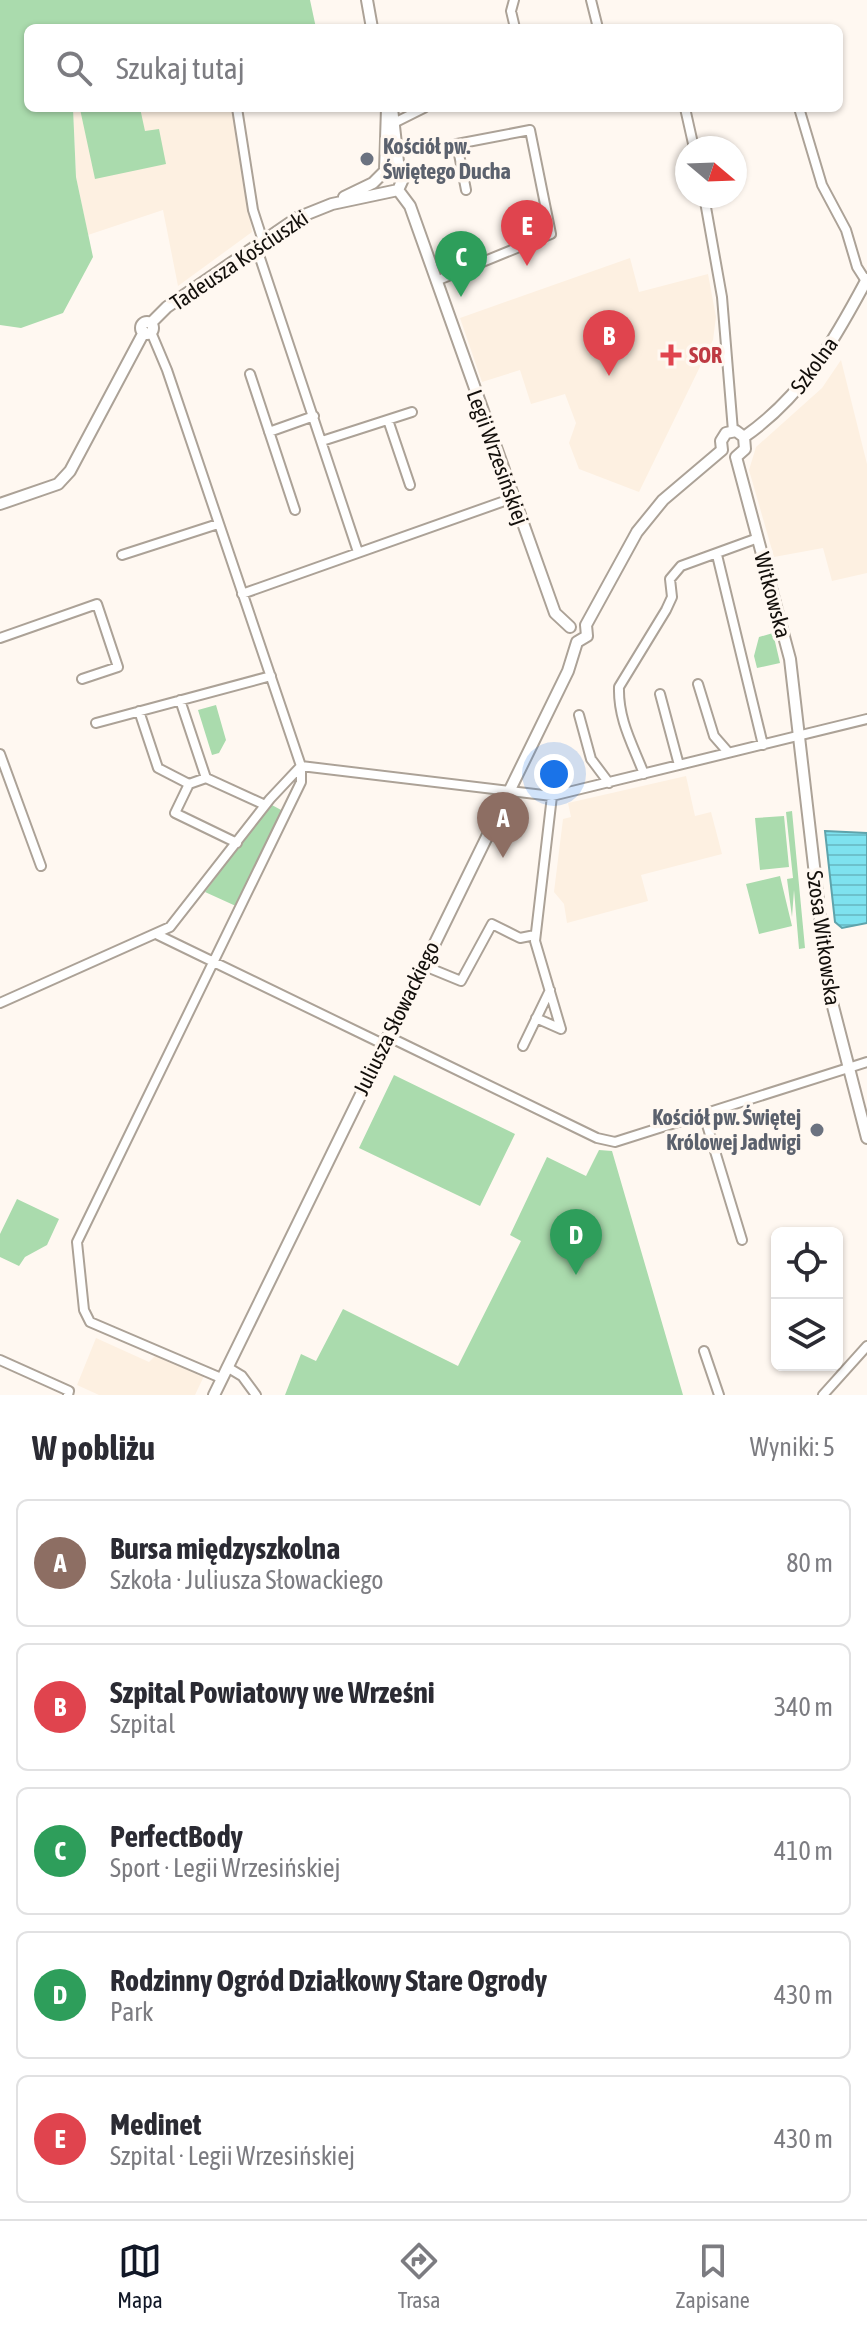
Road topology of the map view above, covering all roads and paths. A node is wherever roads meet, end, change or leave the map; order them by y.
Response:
1 (367, 0) edge
2 (514, 0) edge
3 (591, 0) edge
4 (371, 24) edge
5 (514, 24) edge
6 (597, 24) edge
7 (238, 112) edge
8 (390, 112) edge
9 (392, 112) edge
10 (416, 112) edge
11 (686, 112) edge
12 (800, 112) edge
13 (396, 122) junction
14 (691, 136) edge
15 (399, 171) junction
16 (382, 174) junction
17 (466, 190) dead end
18 (393, 191) junction
19 (332, 204) junction
20 (706, 208) edge
21 (260, 243) junction
22 (867, 280) edge
23 (436, 281) junction
24 (149, 329) junction
25 (250, 374) dead end
26 (412, 412) dead end
27 (314, 416) junction
28 (388, 420) junction
29 (733, 431) junction
30 (269, 432) junction
31 (744, 437) junction
32 (322, 441) junction
33 (722, 450) junction
34 (736, 457) junction
35 (410, 485) dead end
36 (513, 498) junction
37 (0, 504) edge
38 (295, 510) dead end
39 (218, 524) junction
40 (758, 538) junction
41 (358, 552) junction
42 (122, 555) dead end
43 (717, 555) junction
44 (242, 594) junction
45 (586, 625) junction
46 (570, 627) junction
47 (0, 638) edge
48 (577, 642) junction
49 (271, 676) junction
50 (82, 679) dead end
51 (698, 684) dead end
52 (660, 694) dead end
53 (180, 700) junction
54 (139, 711) junction
55 (579, 715) dead end
56 (867, 719) edge
57 (96, 723) dead end
58 (799, 736) junction
59 (763, 745) junction
60 (728, 752) junction
61 (0, 754) edge
62 (679, 765) junction
63 (301, 766) junction
64 (644, 774) junction
65 (206, 778) junction
66 (609, 783) junction
67 (189, 784) junction
68 (508, 792) junction
69 (552, 796) junction
70 (265, 805) junction
71 (237, 843) junction
72 (41, 866) dead end
73 (158, 935) junction
74 (535, 935) junction
75 (214, 963) junction
76 (422, 965) junction
77 (550, 989) junction
78 (0, 1003) edge
79 (536, 1018) junction
80 (385, 1040) junction
81 (523, 1046) dead end
82 (867, 1062) edge
83 (848, 1066) junction
84 (704, 1115) junction
85 (867, 1138) edge
86 (742, 1240) dead end
87 (867, 1346) edge
88 (704, 1351) dead end
89 (0, 1360) edge
90 (227, 1367) junction
91 (221, 1378) junction
92 (68, 1395) edge
93 (214, 1395) edge
94 (256, 1395) edge
95 (719, 1395) edge
96 (823, 1395) edge

1 - 4 street
2 - 5 street
3 - 6 street
7 - 21 street
8 - 16 street
9 - 13 street
10 - 13 street
11 - 14 street
12 - 22 street
13 - 15 street
15 - 16 street
15 - 18 street
16 - 18 street, Legii Wrzesińskiej
16 - 19 street, Tadeusza Kościuszki
17 - 23 street
18 - 19 street, Tadeusza Kościuszki
18 - 23 street, Legii Wrzesińskiej
19 - 21 street, Tadeusza Kościuszki
20 - 29 street
21 - 24 street, Tadeusza Kościuszki
21 - 27 street
22 - 31 street, Szkolna
23 - 36 street, Legii Wrzesińskiej
24 - 37 street, Tadeusza Kościuszki
24 - 39 street
25 - 30 street
26 - 28 street
27 - 30 street
27 - 32 street
28 - 32 street
28 - 35 street
29 - 31 street
29 - 33 street
30 - 38 street
31 - 34 street
32 - 41 street
33 - 34 street
33 - 45 street
34 - 40 street, Witkowska
36 - 41 street
36 - 46 street, Legii Wrzesińskiej
39 - 42 street
39 - 44 street
40 - 43 street
40 - 58 street, Witkowska
41 - 44 street
43 - 59 street
43 - 64 street
44 - 49 street
45 - 46 street
45 - 48 street
46 - 48 street
47 - 50 street
48 - 68 street, Juliusza Słowackiego
49 - 53 street
49 - 63 street
51 - 60 street
52 - 62 street
53 - 54 street
53 - 65 street
54 - 57 street
54 - 67 street
55 - 66 street
56 - 58 street
58 - 59 street
58 - 83 street, Szosa Witkowska
59 - 60 street
60 - 62 street
61 - 72 street
62 - 64 street
63 - 68 street
63 - 70 street
63 - 75 street
64 - 66 street
65 - 67 street
65 - 70 street
66 - 69 street
67 - 71 street
68 - 69 street
68 - 76 street, Juliusza Słowackiego
69 - 74 street
70 - 71 street
71 - 73 street
73 - 75 street
73 - 78 street
74 - 76 street
74 - 77 street
75 - 80 street
75 - 91 street
76 - 80 street, Juliusza Słowackiego
77 - 79 street
77 - 79 street
79 - 81 street
80 - 84 street
80 - 90 street, Juliusza Słowackiego
82 - 83 street
83 - 84 street
83 - 85 street, Szosa Witkowska
84 - 86 street
87 - 96 street
88 - 95 street
89 - 92 street
90 - 91 street, Juliusza Słowackiego
90 - 94 street
91 - 93 street, Juliusza Słowackiego

